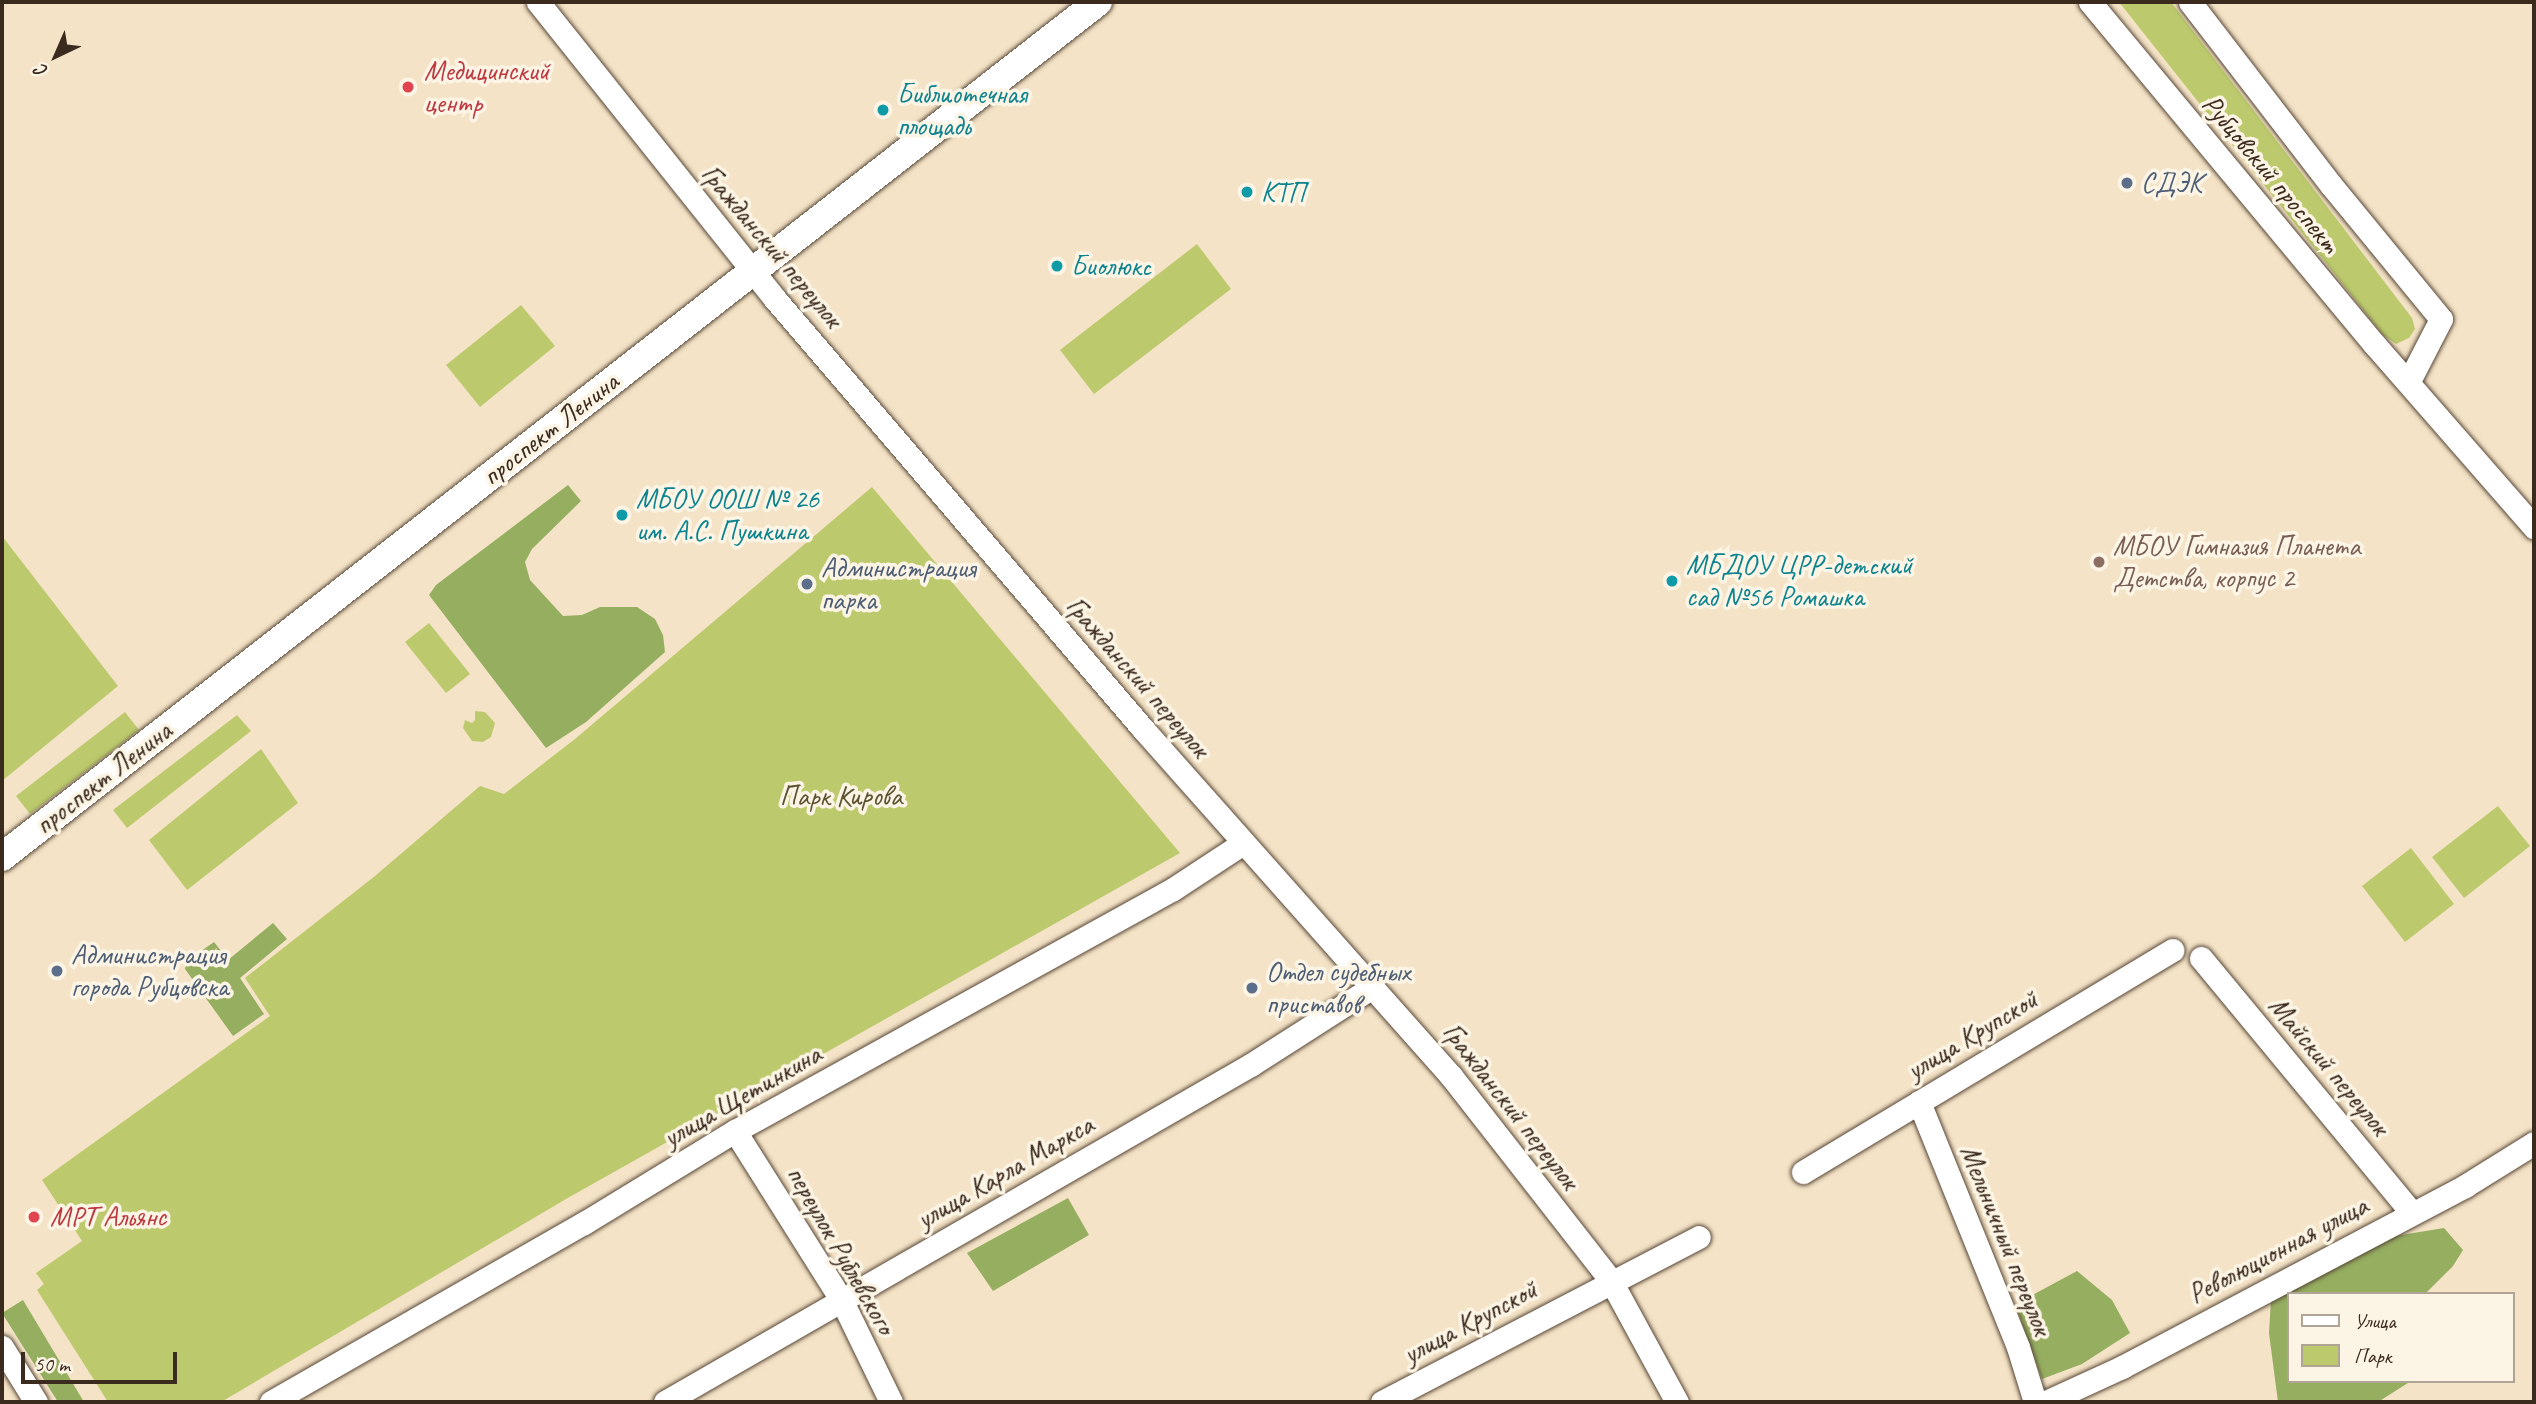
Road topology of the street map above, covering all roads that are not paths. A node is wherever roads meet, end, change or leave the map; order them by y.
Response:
1 (538, 2) edge
2 (1098, 2) edge
3 (2090, 2) edge
4 (2190, 2) edge
5 (752, 271) junction
6 (2409, 381) junction
7 (2534, 527) edge
8 (1243, 843) junction
9 (2, 857) edge
10 (2172, 950) dead end
11 (2201, 958) dead end
12 (1371, 988) junction
13 (1919, 1102) junction
14 (735, 1131) junction
15 (2534, 1143) edge
16 (1803, 1172) dead end
17 (2411, 1212) junction
18 (1699, 1237) dead end
19 (1611, 1281) junction
20 (842, 1301) junction
21 (2, 1347) edge
22 (36, 1402) edge
23 (271, 1402) edge
24 (665, 1402) edge
25 (891, 1402) edge
26 (1382, 1402) edge
27 (1677, 1402) edge
28 (2035, 1402) edge
29 (2046, 1402) edge

1 - 5 street, Гражданский переулок
2 - 5 main road, проспект Ленина
3 - 6 street, Рубцовский проспект
4 - 6 street, Рубцовский проспект
5 - 8 street, Гражданский переулок
5 - 9 main road, проспект Ленина
6 - 7 street, Рубцовский проспект
8 - 12 street, Гражданский переулок
8 - 14 street, улица Щетинкина
10 - 13 street, улица Крупской
11 - 17 street, Майский переулок
12 - 19 street, Гражданский переулок
12 - 20 street, улица Карла Маркса
13 - 16 street, улица Крупской
13 - 28 street, Мельничный переулок
14 - 20 street, переулок Рублевского
14 - 23 street, улица Щетинкина
15 - 17 street, Революционная улица
17 - 29 street, Революционная улица
18 - 19 street, улица Крупской
19 - 26 street, улица Крупской
19 - 27 street, Гражданский переулок
20 - 24 street, улица Карла Маркса
20 - 25 street, переулок Рублевского
21 - 22 street

